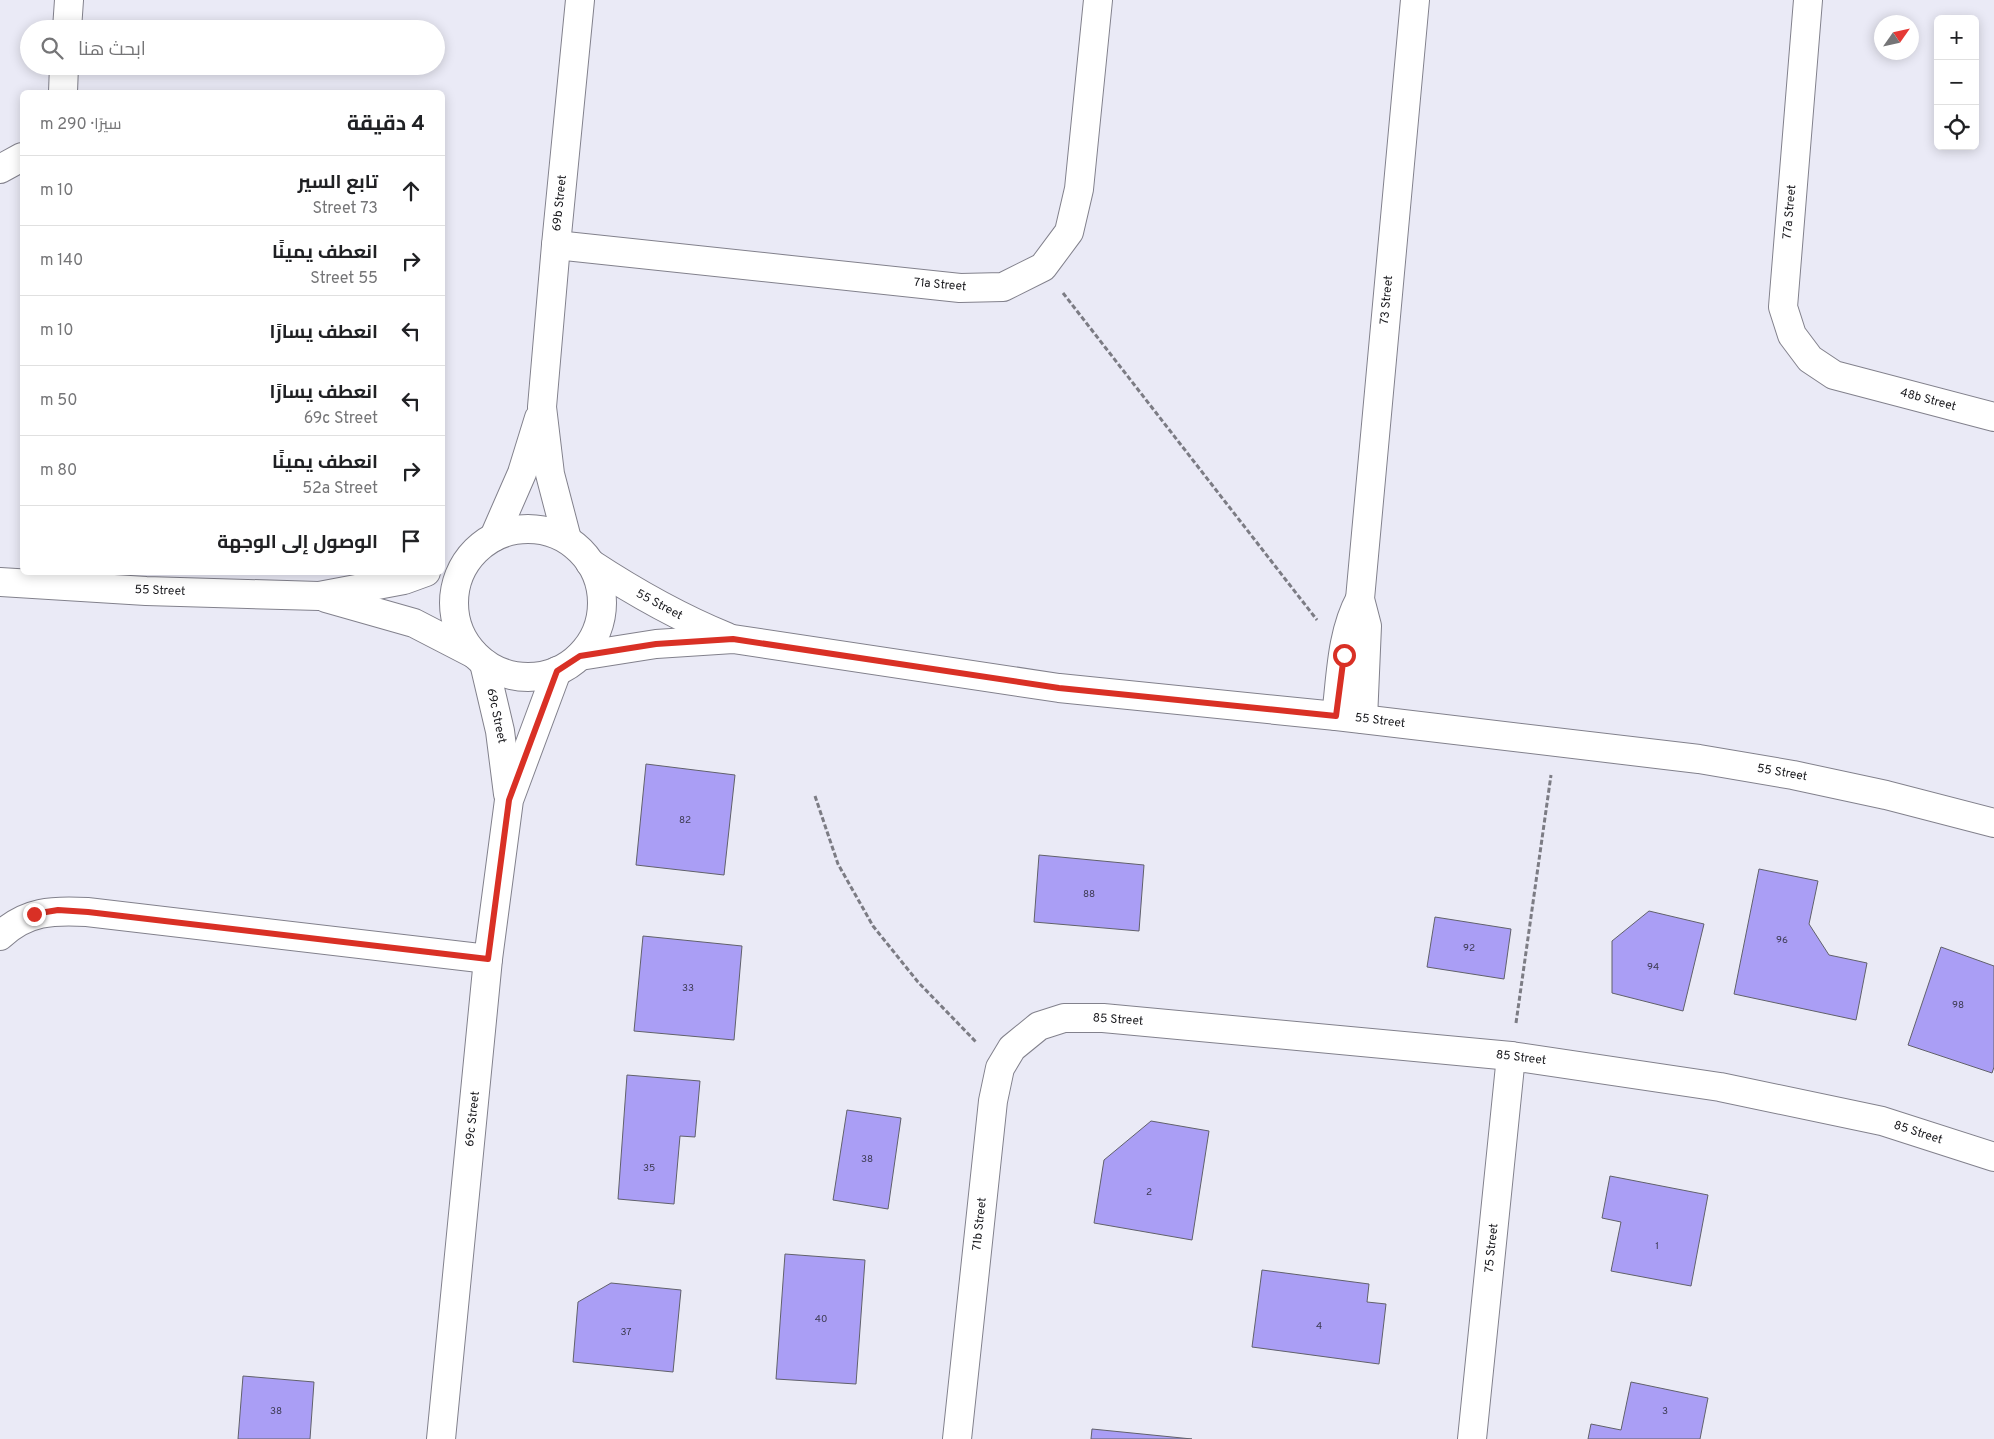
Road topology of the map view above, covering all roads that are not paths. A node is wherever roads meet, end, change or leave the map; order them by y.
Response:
1 (69, 0) edge
2 (580, 0) edge
3 (1098, 0) edge
4 (1415, 0) edge
5 (1808, 0) edge
6 (68, 20) edge
7 (20, 158) edge
8 (0, 169) edge
9 (556, 245) junction
10 (1863, 382) joint
11 (542, 407) junction
12 (1994, 418) edge
13 (567, 539) junction
14 (485, 543) junction
15 (445, 563) edge
16 (590, 563) junction
17 (417, 575) edge
18 (0, 582) edge
19 (319, 596) junction
20 (1360, 599) junction
21 (733, 639) junction
22 (580, 656) junction
23 (480, 659) junction
24 (557, 671) junction
25 (1336, 716) junction
26 (1363, 719) junction
27 (509, 800) junction
28 (1994, 823) edge
29 (5, 931) edge
30 (488, 959) junction
31 (1039, 1026) joint
32 (1511, 1056) junction
33 (1994, 1157) edge
34 (441, 1439) edge
35 (957, 1439) edge
36 (1472, 1439) edge

1 - 6 street
2 - 9 street, 69b Street
3 - 9 street, 71a Street
4 - 20 street, 73 Street
5 - 10 street, 77a Street
7 - 8 street
9 - 11 street, 69b Street
10 - 12 street, 48b Street
11 - 13 street, 69b Street
11 - 14 street, 69b Street
13 - 14 street
13 - 16 street
14 - 15 street
14 - 23 street
16 - 21 street, 55 Street
16 - 22 street
17 - 19 street, 55 Street
18 - 19 street, 55 Street
19 - 23 street, 55 Street
20 - 25 street, 73 Street
20 - 26 street, 73 Street
21 - 22 street, 55 Street
21 - 25 street, 55 Street
22 - 24 street
23 - 24 street
23 - 27 street, 69c Street
24 - 27 street, 69c Street
25 - 26 street, 55 Street
26 - 28 street, 55 Street
27 - 30 street, 69c Street
29 - 30 street
30 - 34 street, 69c Street
31 - 32 street, 85 Street
31 - 35 street, 71b Street
32 - 33 street, 85 Street
32 - 36 street, 75 Street

